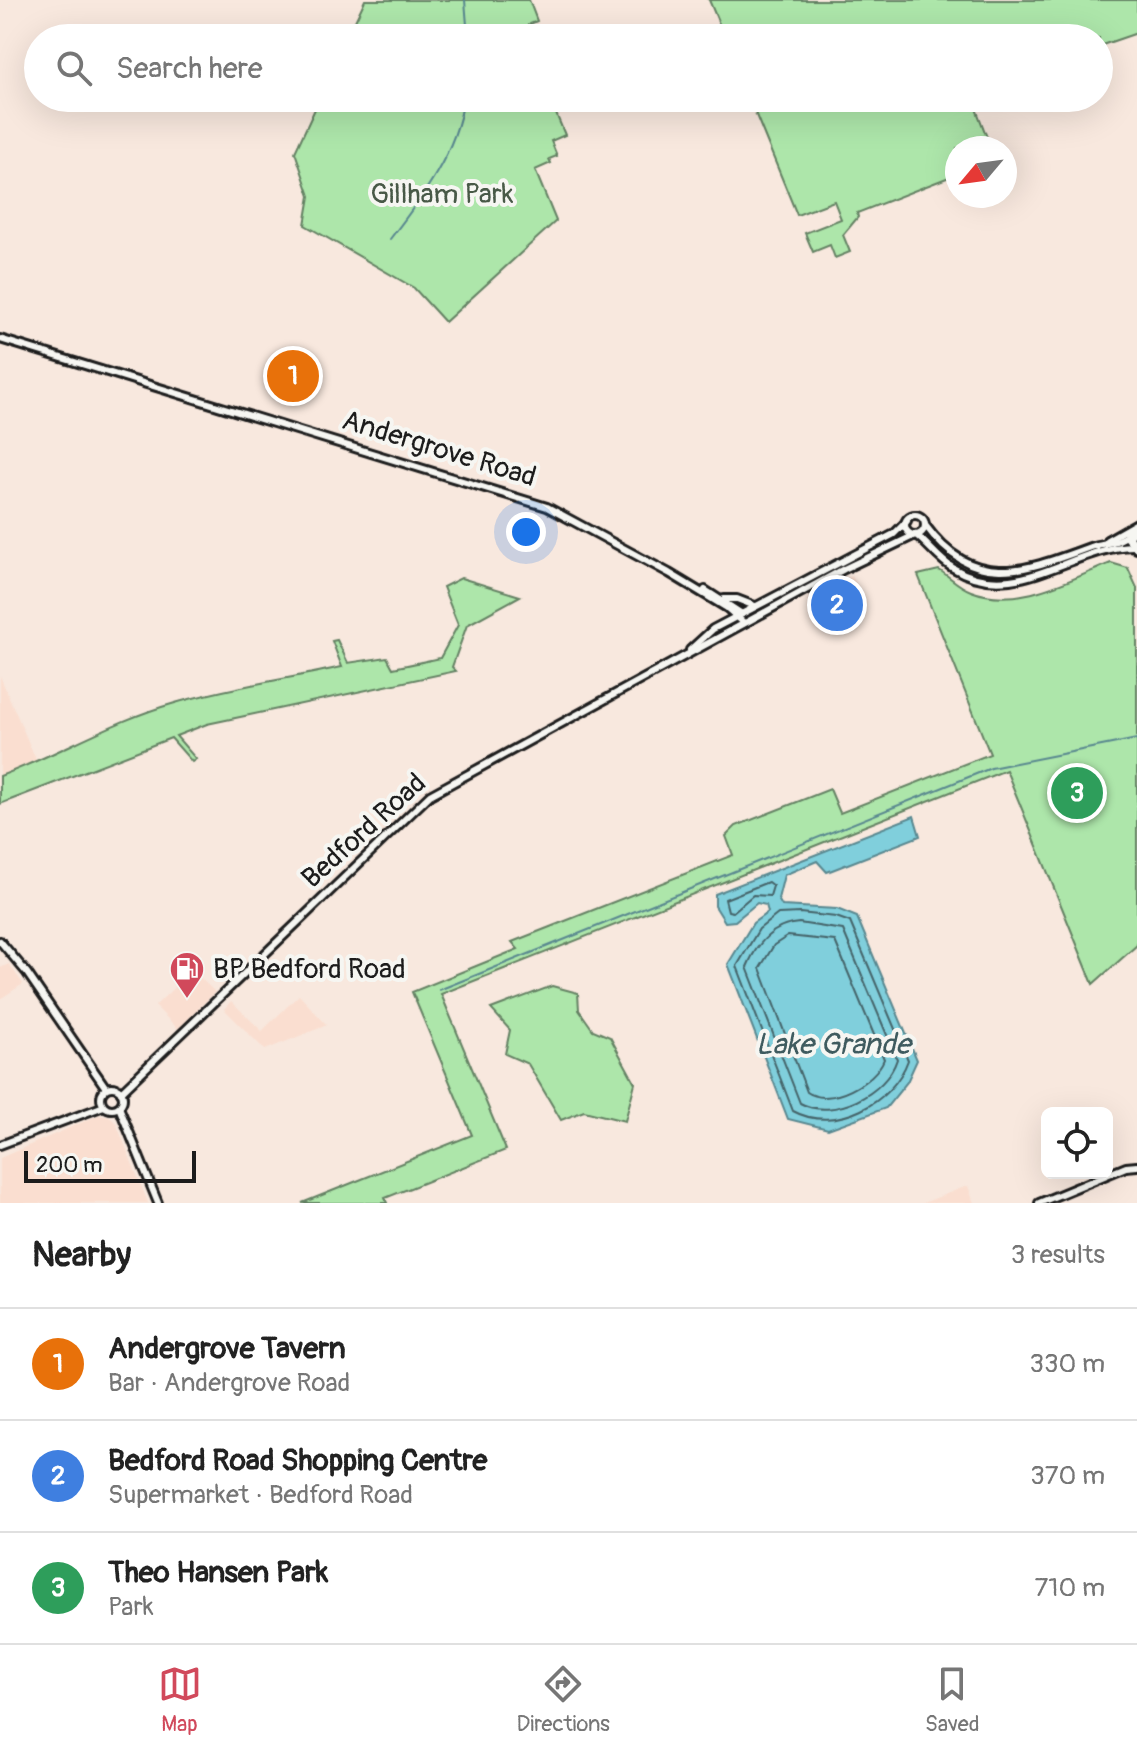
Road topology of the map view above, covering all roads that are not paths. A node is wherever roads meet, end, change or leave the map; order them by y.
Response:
1 (0, 339) edge
2 (907, 521) junction
3 (925, 525) junction
4 (1135, 528) edge
5 (916, 535) junction
6 (1092, 546) junction
7 (1136, 548) edge
8 (669, 573) junction
9 (717, 597) junction
10 (756, 606) junction
11 (739, 615) junction
12 (746, 622) junction
13 (678, 659) junction
14 (0, 941) edge
15 (106, 1088) junction
16 (121, 1092) junction
17 (104, 1106) junction
18 (119, 1107) junction
19 (0, 1145) edge
20 (1137, 1166) edge
21 (1060, 1193) junction
22 (158, 1203) edge
23 (1039, 1203) edge
24 (1052, 1203) edge

1 - 8 street, Andergrove Road
2 - 3 street
2 - 5 street
2 - 10 street, Bedford Road
3 - 5 street
3 - 6 street
4 - 6 street
4 - 6 street
4 - 7 main road
5 - 7 street
5 - 12 street, Bedford Road
8 - 9 street, Andergrove Road
8 - 11 street, Andergrove Road
9 - 10 street
9 - 11 street, Andergrove Road
10 - 11 street, Bedford Road
11 - 12 street, Andergrove Road
11 - 13 street, Bedford Road
12 - 13 street, Bedford Road
13 - 16 street, Bedford Road
14 - 15 street
15 - 16 street
15 - 17 street
16 - 18 street
17 - 18 street
17 - 19 street
18 - 22 street
20 - 21 street
21 - 23 street
21 - 24 street

